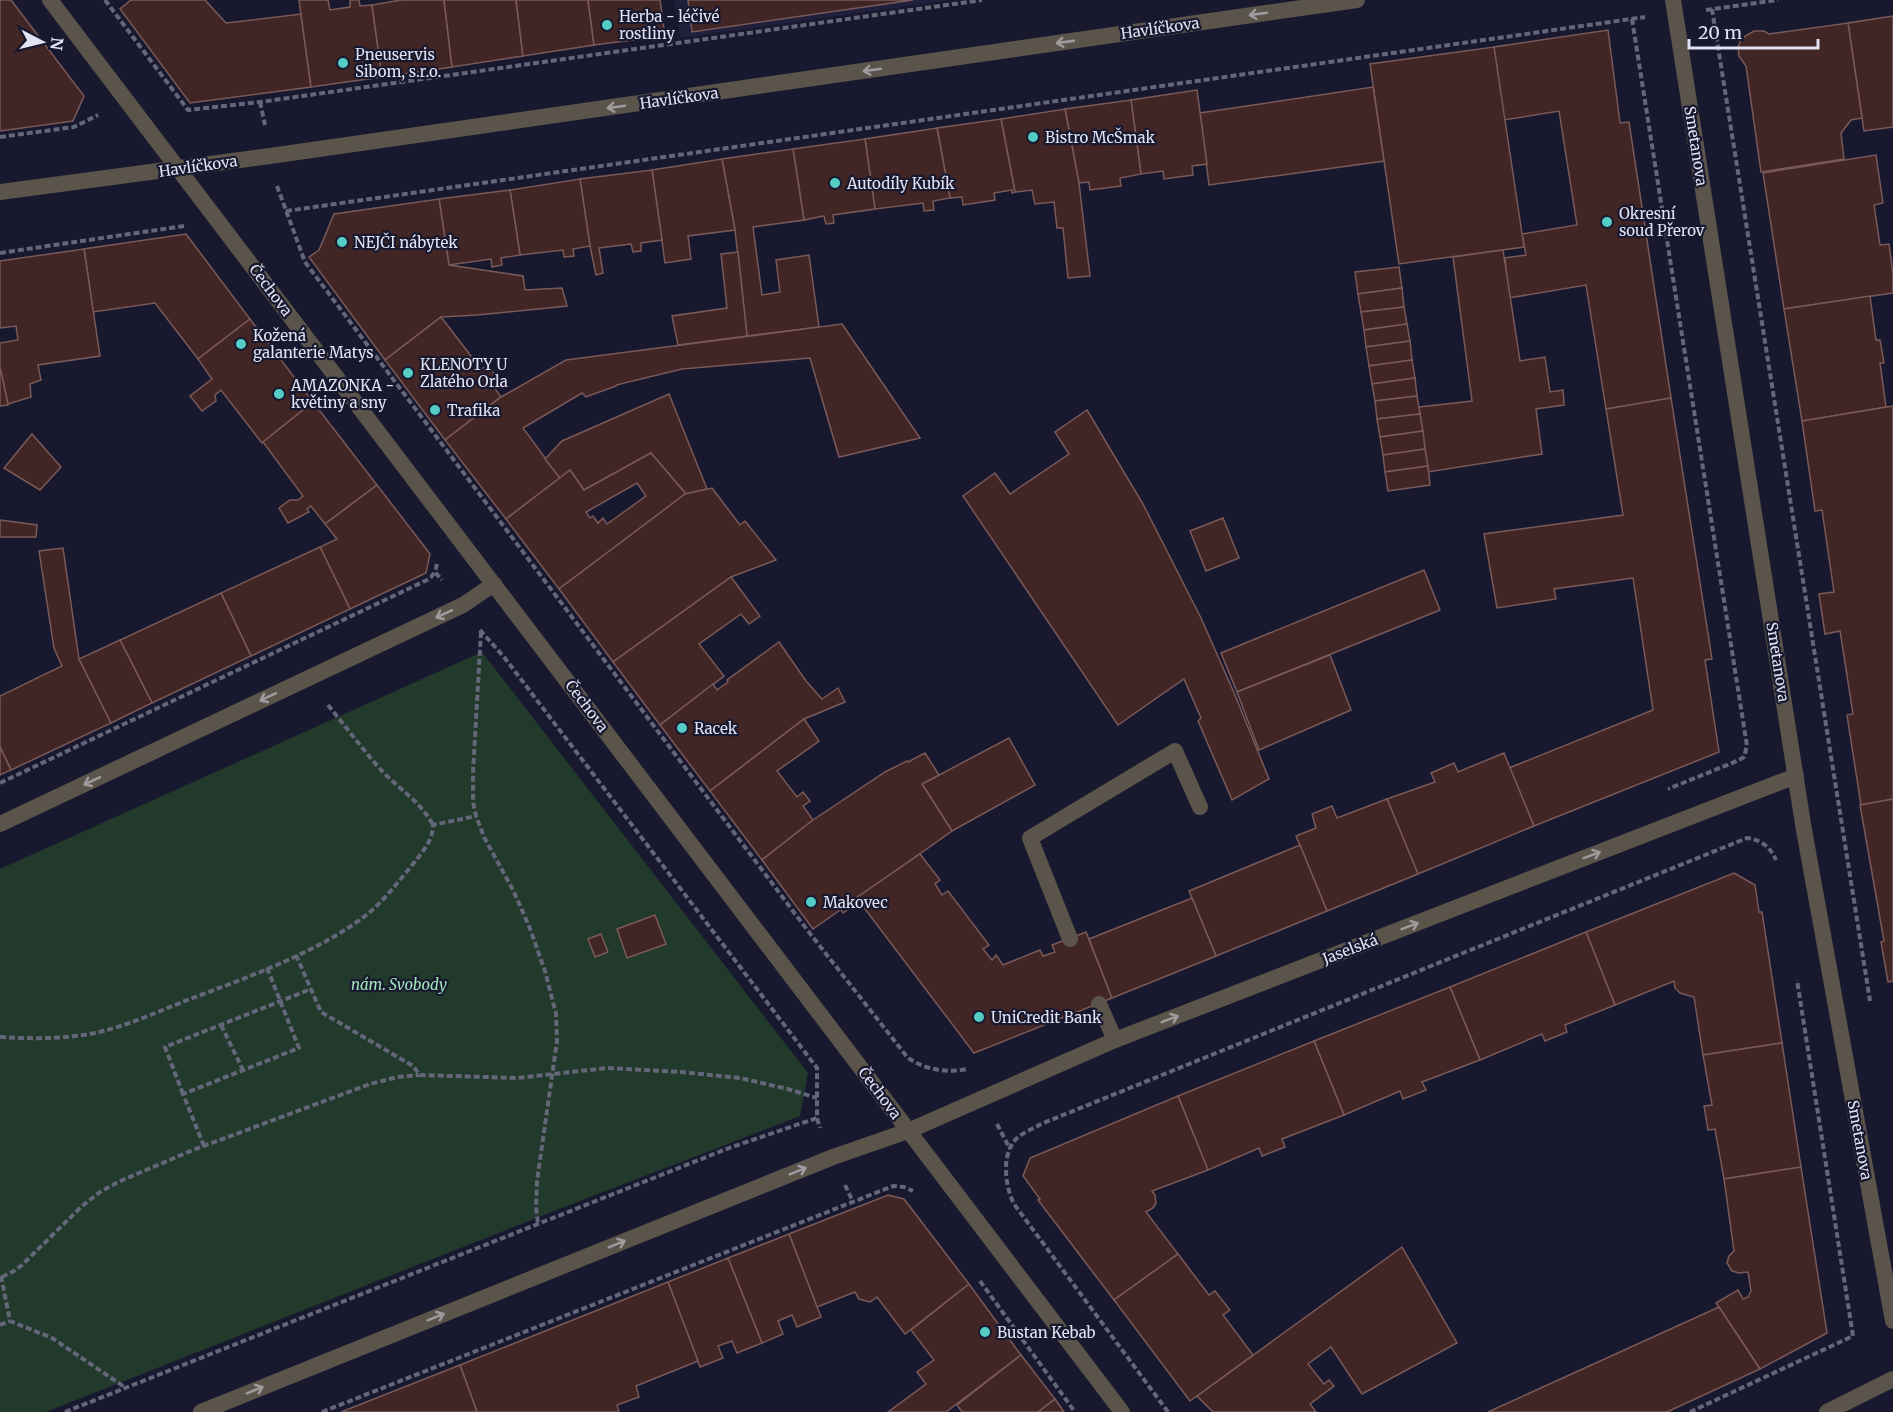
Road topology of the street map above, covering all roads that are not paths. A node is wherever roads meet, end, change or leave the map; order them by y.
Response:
1 (50, 0) edge
2 (1357, 0) edge
3 (1674, 7) edge
4 (179, 169) junction
5 (0, 192) edge
6 (494, 584) junction
7 (1796, 776) junction
8 (1200, 807) dead end
9 (0, 824) edge
10 (1070, 939) dead end
11 (1099, 1004) dead end
12 (1115, 1040) junction
13 (908, 1131) junction
14 (1893, 1321) edge
15 (1893, 1379) edge
16 (201, 1412) edge
17 (1122, 1412) edge
18 (1827, 1412) edge

1 - 4 street, Čechova
2 -> 4 street, Havlíčkova
3 - 7 street, Smetanova
4 - 5 street, Havlíčkova
4 - 6 street, Čechova
6 -> 9 street
6 - 13 street, Čechova
12 -> 7 street, Jaselská
7 - 14 street, Smetanova
8 - 10 street
11 - 12 street
12 - 13 street, Jaselská
16 -> 13 street
13 - 17 street, Čechova
15 - 18 street

